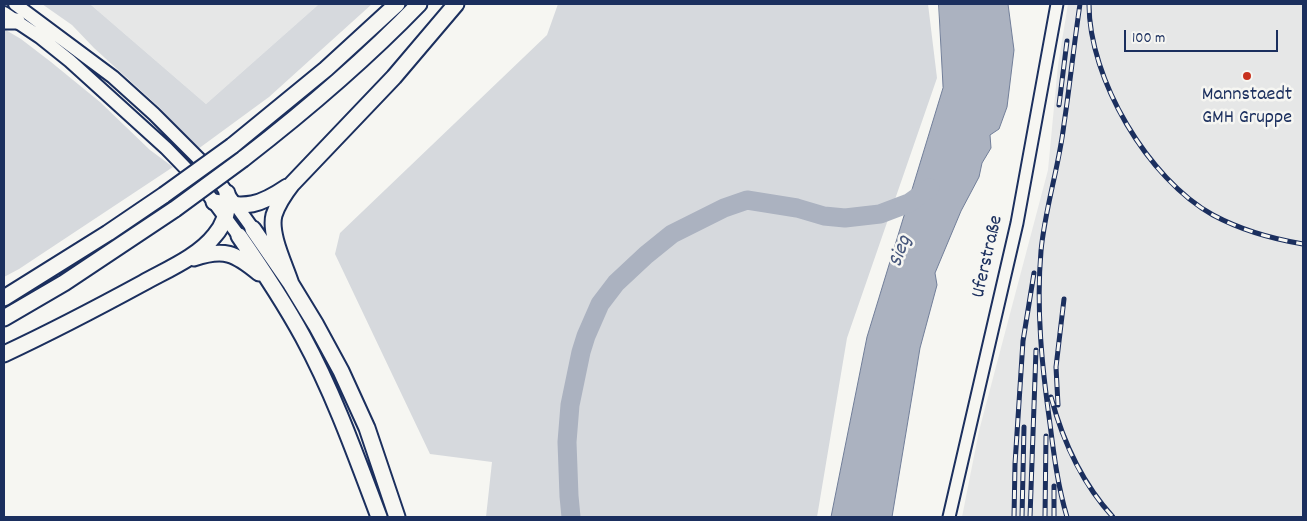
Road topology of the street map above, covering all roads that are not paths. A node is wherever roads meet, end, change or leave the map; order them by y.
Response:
1 (15, 4) edge
2 (397, 4) edge
3 (420, 4) edge
4 (456, 4) edge
5 (1057, 4) edge
6 (4, 13) edge
7 (11, 21) edge
8 (292, 184) junction
9 (226, 205) junction
10 (253, 229) joint
11 (239, 236) joint
12 (181, 263) junction
13 (31, 282) junction
14 (271, 283) junction
15 (291, 284) junction
16 (4, 292) edge
17 (4, 298) edge
18 (4, 318) edge
19 (4, 354) edge
20 (378, 517) edge
21 (397, 517) edge
22 (949, 517) edge

1 - 9 main road
2 - 13 highway, bridge
3 - 18 highway, bridge
4 - 8 highway
5 - 22 street, Uferstraße
6 - 7 main road
7 - 9 main road
8 - 9 highway
8 - 15 highway
9 - 10 main road
9 - 11 main road
9 - 12 highway
10 - 15 highway
11 - 14 highway
12 - 14 highway
12 - 19 highway
13 - 16 highway
13 - 17 highway
14 - 20 highway
15 - 21 highway

